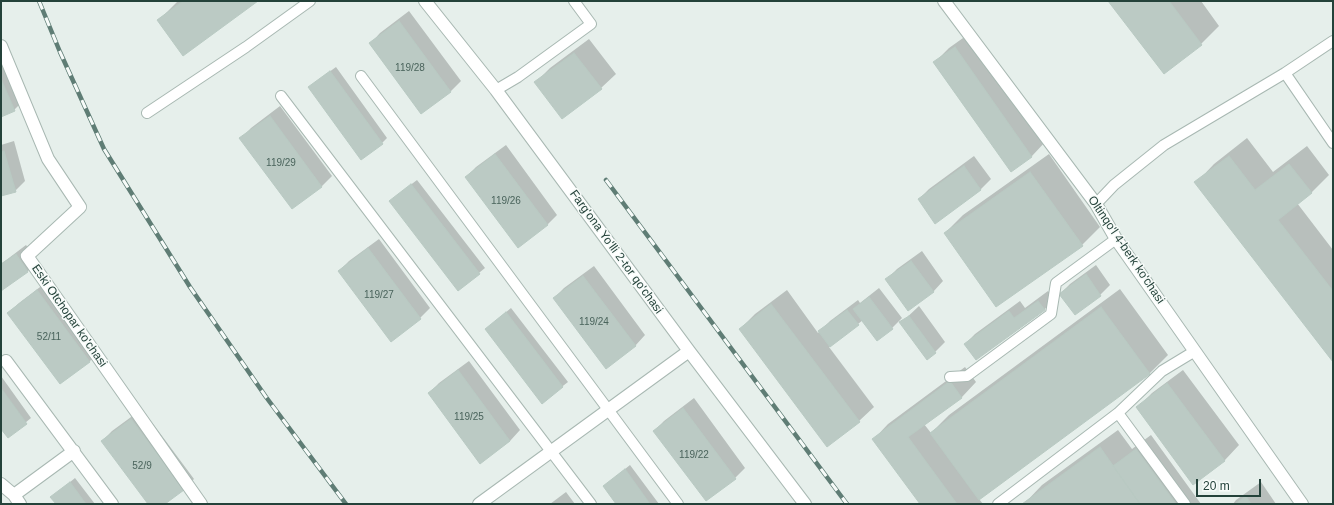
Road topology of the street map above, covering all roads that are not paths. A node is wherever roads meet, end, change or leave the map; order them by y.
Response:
1 (310, 1) edge
2 (425, 1) edge
3 (574, 1) edge
4 (944, 1) edge
5 (1333, 40) edge
6 (1, 46) edge
7 (1284, 73) junction
8 (361, 76) dead end
9 (496, 90) junction
10 (281, 96) dead end
11 (147, 113) dead end
12 (1333, 143) edge
13 (1096, 204) junction
14 (1116, 239) junction
15 (688, 351) junction
16 (1195, 351) junction
17 (6, 361) dead end
18 (950, 377) dead end
19 (609, 409) junction
20 (1118, 413) junction
21 (552, 451) junction
22 (74, 452) junction
23 (1, 484) edge
24 (17, 500) edge
25 (112, 504) edge
26 (201, 504) edge
27 (479, 504) edge
28 (591, 504) edge
29 (678, 504) edge
30 (805, 504) edge
31 (998, 504) edge
32 (1185, 504) edge
33 (1302, 504) edge

1 - 11 lane
2 - 9 street, Farg'ona Yo'lli 2-tor qo'chasi
3 - 9 lane
4 - 13 street, Oltinqo'l 4-berk ko'chasi
5 - 7 lane
6 - 26 street, Eski Otchopar ko'chasi
7 - 12 lane
7 - 13 lane
8 - 19 lane
9 - 15 street, Farg'ona Yo'lli 2-tor qo'chasi
10 - 21 lane
13 - 14 street, Oltinqo'l 4-berk ko'chasi
14 - 16 street, Oltinqo'l 4-berk ko'chasi
14 - 18 lane
15 - 19 street
15 - 30 street, Farg'ona Yo'lli 2-tor qo'chasi
16 - 20 lane
16 - 33 street, Oltinqo'l 4-berk ko'chasi
17 - 22 street
19 - 21 street
19 - 29 lane
20 - 31 lane
20 - 32 lane
21 - 27 street
21 - 28 lane
22 - 24 street
22 - 25 street
23 - 24 street

